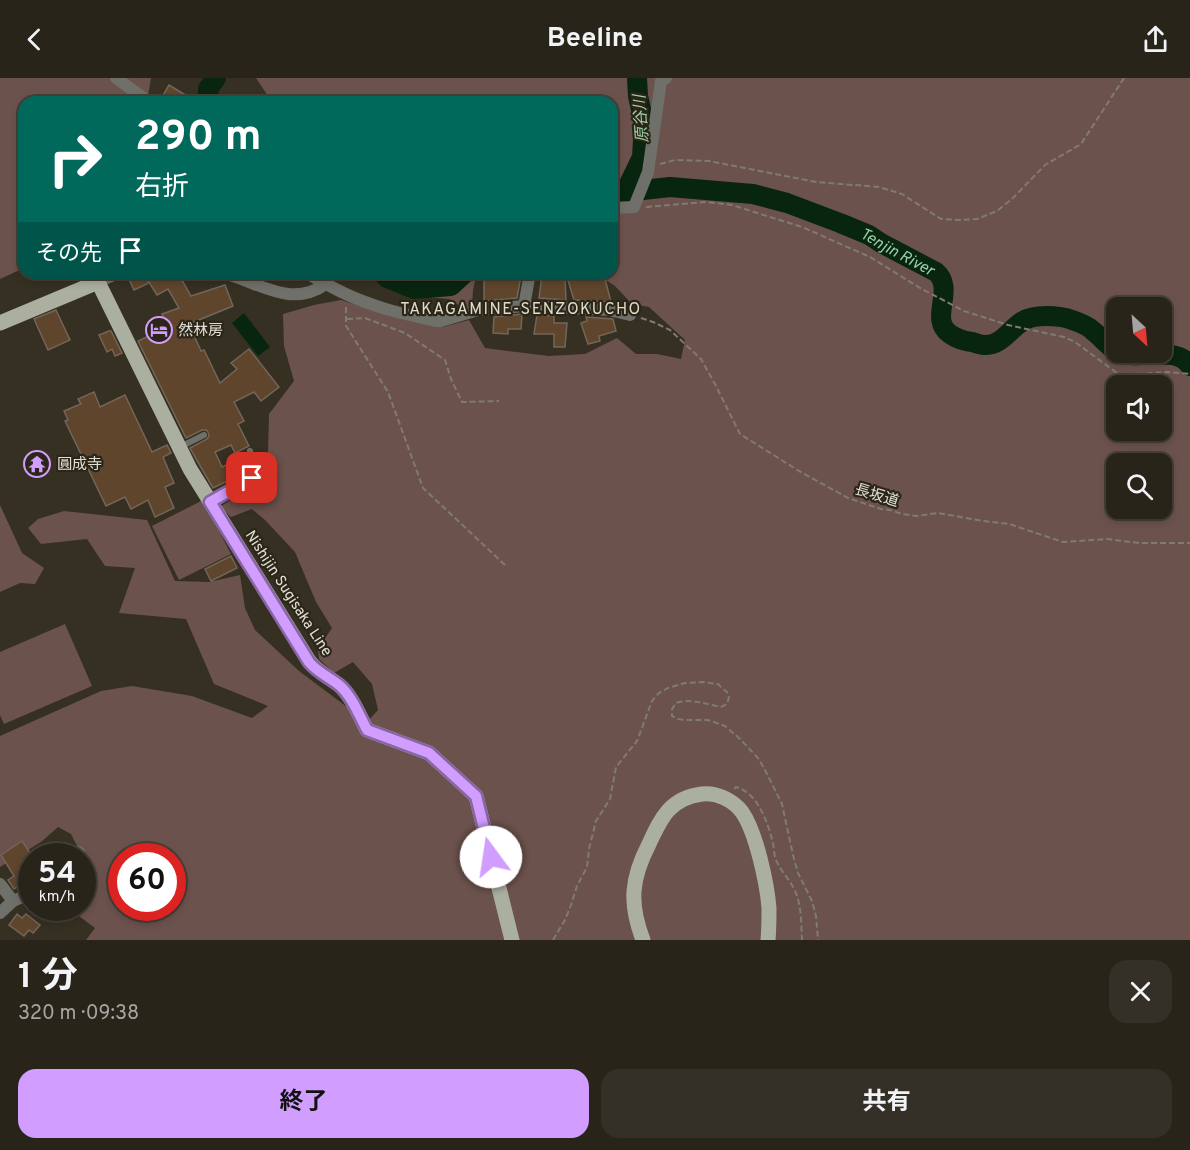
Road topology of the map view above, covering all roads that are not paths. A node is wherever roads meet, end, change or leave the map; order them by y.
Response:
1 (116, 78) edge
2 (666, 78) edge
3 (141, 96) edge
4 (618, 208) edge
5 (105, 279) edge
6 (240, 279) edge
7 (317, 279) edge
8 (530, 279) edge
9 (98, 282) junction
10 (326, 284) junction
11 (524, 306) junction
12 (630, 315) road end
13 (0, 323) edge
14 (204, 435) dead end
15 (180, 448) junction
16 (250, 451) dead end
17 (210, 502) junction
18 (0, 884) edge
19 (18, 899) edge
20 (13, 901) junction
21 (0, 913) edge
22 (512, 940) edge
23 (643, 940) edge
24 (768, 940) edge

1 - 3 street
2 - 4 street
5 - 9 street
6 - 10 street
7 - 10 street
8 - 11 street
9 - 13 main road
9 - 15 main road, Nishijin Sugisaka Line
10 - 11 street
11 - 12 street
14 - 15 lane
15 - 17 main road, Nishijin Sugisaka Line
16 - 17 lane
17 - 22 main road, Nishijin Sugisaka Line
18 - 20 street
19 - 20 street
20 - 21 street
23 - 24 main road

